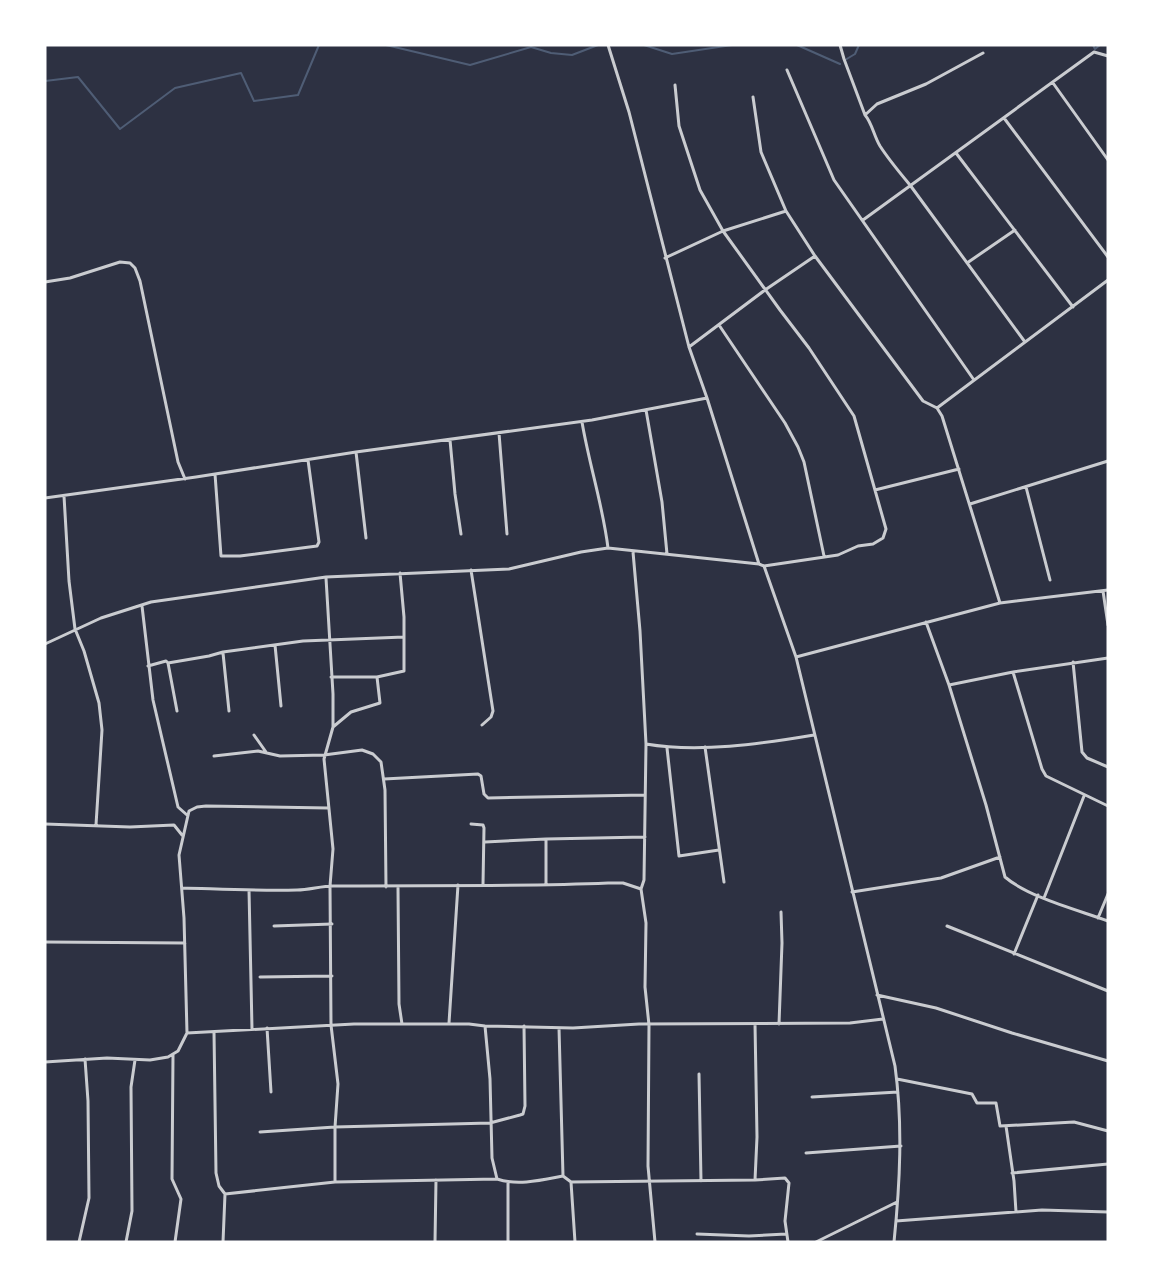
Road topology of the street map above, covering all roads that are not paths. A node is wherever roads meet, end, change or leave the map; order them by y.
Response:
1 (608, 45) edge
2 (840, 45) edge
3 (983, 53) dead end
4 (1108, 56) edge
5 (788, 70) dead end
6 (1053, 83) junction
7 (675, 85) dead end
8 (753, 97) dead end
9 (865, 114) junction
10 (1004, 118) junction
11 (955, 152) junction
12 (1108, 160) edge
13 (910, 185) junction
14 (786, 211) junction
15 (863, 220) junction
16 (1015, 230) junction
17 (723, 231) junction
18 (815, 256) junction
19 (1108, 257) edge
20 (665, 258) junction
21 (967, 263) junction
22 (1108, 280) edge
23 (45, 282) edge
24 (765, 290) junction
25 (1073, 307) junction
26 (719, 325) junction
27 (1024, 342) junction
28 (689, 347) junction
29 (974, 380) junction
30 (707, 398) junction
31 (937, 408) junction
32 (646, 410) junction
33 (582, 422) junction
34 (499, 433) junction
35 (450, 440) junction
36 (356, 452) junction
37 (308, 460) junction
38 (1108, 461) edge
39 (959, 469) junction
40 (215, 474) junction
41 (185, 479) junction
42 (1026, 487) junction
43 (875, 490) junction
44 (64, 496) junction
45 (45, 498) edge
46 (970, 504) junction
47 (461, 534) dead end
48 (507, 534) dead end
49 (366, 537) dead end
50 (608, 548) junction
51 (633, 552) junction
52 (667, 555) junction
53 (824, 556) junction
54 (759, 564) junction
55 (764, 566) junction
56 (471, 570) junction
57 (400, 573) junction
58 (326, 577) junction
59 (1050, 580) dead end
60 (1108, 590) edge
61 (1103, 591) junction
62 (1000, 603) junction
63 (142, 606) junction
64 (926, 622) junction
65 (1108, 625) edge
66 (75, 629) junction
67 (404, 637) junction
68 (330, 639) junction
69 (45, 644) edge
70 (275, 645) junction
71 (223, 652) junction
72 (796, 657) junction
73 (1108, 658) edge
74 (1073, 662) junction
75 (168, 663) junction
76 (148, 666) junction
77 (1013, 672) junction
78 (331, 677) junction
79 (377, 677) junction
80 (949, 685) junction
81 (281, 706) dead end
82 (177, 711) dead end
83 (229, 711) dead end
84 (482, 724) dead end
85 (333, 727) junction
86 (254, 735) dead end
87 (814, 735) junction
88 (646, 744) junction
89 (705, 747) junction
90 (666, 748) junction
91 (266, 752) junction
92 (324, 755) junction
93 (214, 756) dead end
94 (1108, 767) edge
95 (384, 779) junction
96 (645, 795) junction
97 (1084, 795) junction
98 (1108, 806) edge
99 (328, 808) junction
100 (187, 816) junction
101 (45, 824) edge
102 (471, 824) dead end
103 (96, 825) junction
104 (183, 836) junction
105 (645, 837) junction
106 (546, 839) junction
107 (485, 842) junction
108 (719, 850) junction
109 (1000, 857) junction
110 (724, 882) dead end
111 (458, 885) junction
112 (483, 885) junction
113 (330, 886) junction
114 (546, 886) junction
115 (386, 887) junction
116 (398, 887) junction
117 (182, 888) junction
118 (641, 889) junction
119 (249, 890) junction
120 (852, 892) junction
121 (1108, 894) edge
122 (1038, 895) junction
123 (1044, 898) junction
124 (781, 912) dead end
125 (1098, 918) junction
126 (1108, 921) edge
127 (332, 924) junction
128 (274, 926) dead end
129 (947, 926) dead end
130 (45, 942) edge
131 (184, 943) junction
132 (1014, 954) junction
133 (332, 976) junction
134 (260, 977) dead end
135 (1108, 991) edge
136 (877, 995) junction
137 (883, 1019) junction
138 (402, 1024) junction
139 (449, 1024) junction
140 (755, 1024) junction
141 (779, 1024) junction
142 (331, 1025) junction
143 (648, 1025) junction
144 (485, 1026) junction
145 (524, 1026) junction
146 (267, 1028) junction
147 (560, 1028) junction
148 (252, 1029) junction
149 (214, 1032) junction
150 (187, 1033) junction
151 (173, 1055) junction
152 (85, 1059) junction
153 (135, 1060) junction
154 (1108, 1061) edge
155 (45, 1062) edge
156 (699, 1074) dead end
157 (897, 1079) junction
158 (271, 1092) dead end
159 (898, 1092) junction
160 (812, 1097) dead end
161 (490, 1123) junction
162 (1006, 1126) junction
163 (335, 1127) junction
164 (1108, 1131) edge
165 (260, 1132) dead end
166 (901, 1146) junction
167 (806, 1153) dead end
168 (1108, 1164) edge
169 (1012, 1173) junction
170 (563, 1176) junction
171 (497, 1179) junction
172 (436, 1180) junction
173 (755, 1180) junction
174 (701, 1181) junction
175 (335, 1182) junction
176 (571, 1182) junction
177 (648, 1182) junction
178 (508, 1183) junction
179 (225, 1194) junction
180 (897, 1202) junction
181 (1016, 1212) junction
182 (1108, 1212) edge
183 (896, 1221) junction
184 (697, 1234) dead end
185 (786, 1234) junction
186 (79, 1242) edge
187 (126, 1242) edge
188 (175, 1242) edge
189 (224, 1242) edge
190 (435, 1242) edge
191 (508, 1242) edge
192 (575, 1242) edge
193 (655, 1242) edge
194 (788, 1242) edge
195 (816, 1242) edge
196 (894, 1242) edge

1 - 20 street
2 - 9 street
3 - 9 street
4 - 6 street
5 - 15 street
6 - 10 street
6 - 12 street
7 - 17 street
8 - 14 street
9 - 13 street
10 - 11 street
10 - 19 street
11 - 13 street
11 - 16 street
13 - 15 street
13 - 21 street
14 - 17 street
14 - 18 street
15 - 29 street
16 - 21 street
16 - 25 street
17 - 20 street
17 - 24 street
18 - 24 street
18 - 31 street
20 - 28 street
21 - 27 street
22 - 25 street
23 - 41 street
24 - 26 street
24 - 43 street
25 - 27 street
26 - 28 street
26 - 53 street
27 - 29 street
28 - 30 street
29 - 31 street
30 - 32 street
30 - 54 street
31 - 39 street
32 - 33 street
32 - 52 street
33 - 34 street
33 - 50 street
34 - 35 street
34 - 48 street
35 - 36 street
35 - 47 street
36 - 37 street
36 - 49 street
37 - 40 street
37 - 40 street
38 - 42 street
39 - 43 street
39 - 46 street
40 - 41 street
41 - 44 street
42 - 46 street
42 - 59 street
43 - 53 street
44 - 45 street
44 - 66 street
46 - 62 street
50 - 51 street
50 - 56 street
51 - 52 street
51 - 88 street
52 - 54 street
53 - 55 street
54 - 55 street
55 - 72 street
56 - 57 street
56 - 84 street
57 - 58 street
57 - 67 street
58 - 63 street
58 - 68 street
60 - 61 street
61 - 62 street
61 - 65 street
62 - 64 street
63 - 66 street
63 - 76 street
64 - 72 street
64 - 80 street
66 - 69 street
66 - 103 street
67 - 68 street
67 - 79 street
68 - 70 street
68 - 78 street
70 - 71 street
70 - 81 street
71 - 75 street
71 - 83 street
72 - 87 street
73 - 74 street
74 - 77 street
74 - 94 street
75 - 76 street
75 - 82 street
76 - 100 street
77 - 80 street
77 - 97 street
78 - 79 street
78 - 85 street
79 - 85 street
80 - 109 street
85 - 92 street
86 - 91 street
87 - 89 street
87 - 120 street
88 - 90 street
88 - 96 street
89 - 90 street
89 - 108 street
90 - 108 street
91 - 92 street
91 - 93 street
92 - 95 street
92 - 99 street
95 - 96 street
95 - 115 street
96 - 105 street
97 - 98 street
97 - 123 street
99 - 100 street
99 - 113 street
100 - 104 street
101 - 103 street
102 - 107 street
103 - 104 street
104 - 117 street
105 - 106 street
105 - 118 street
106 - 107 street
106 - 114 street
107 - 112 street
108 - 110 street
109 - 120 street
109 - 122 street
111 - 112 street
111 - 116 street
111 - 139 street
112 - 114 street
113 - 115 street
113 - 119 street
113 - 127 street
114 - 118 street
115 - 116 street
116 - 138 street
117 - 119 street
117 - 131 street
118 - 143 street
119 - 148 street
120 - 136 street
121 - 125 street
122 - 123 street
122 - 132 street
123 - 125 street
124 - 141 street
125 - 126 street
127 - 128 street
127 - 133 street
129 - 132 street
130 - 131 street
131 - 150 street
132 - 135 street
133 - 134 street
133 - 142 street
136 - 137 street
136 - 154 street
137 - 141 street
137 - 157 street
138 - 139 street
138 - 142 street
139 - 144 street
140 - 141 street
140 - 143 street
140 - 173 street
142 - 146 street
142 - 163 street
143 - 147 street
143 - 177 street
144 - 145 street
144 - 161 street
145 - 147 street
145 - 161 street
146 - 148 street
146 - 158 street
147 - 170 street
148 - 149 street
149 - 150 street
149 - 179 street
150 - 151 street
151 - 153 street
151 - 188 street
152 - 153 street
152 - 155 street
152 - 186 street
153 - 187 street
156 - 174 street
157 - 159 street
157 - 162 street
159 - 160 street
159 - 166 street
161 - 163 street
161 - 171 street
162 - 164 street
162 - 169 street
163 - 165 street
163 - 175 street
166 - 167 street
166 - 180 street
168 - 169 street
169 - 181 street
170 - 176 street
170 - 178 street
171 - 172 street
171 - 178 street
172 - 175 street
172 - 190 street
173 - 174 street
173 - 185 street
174 - 177 street
175 - 179 street
176 - 177 street
176 - 192 street
177 - 193 street
178 - 191 street
179 - 189 street
180 - 183 street
180 - 195 street
181 - 182 street
181 - 183 street
183 - 196 street
184 - 185 street
185 - 194 street

